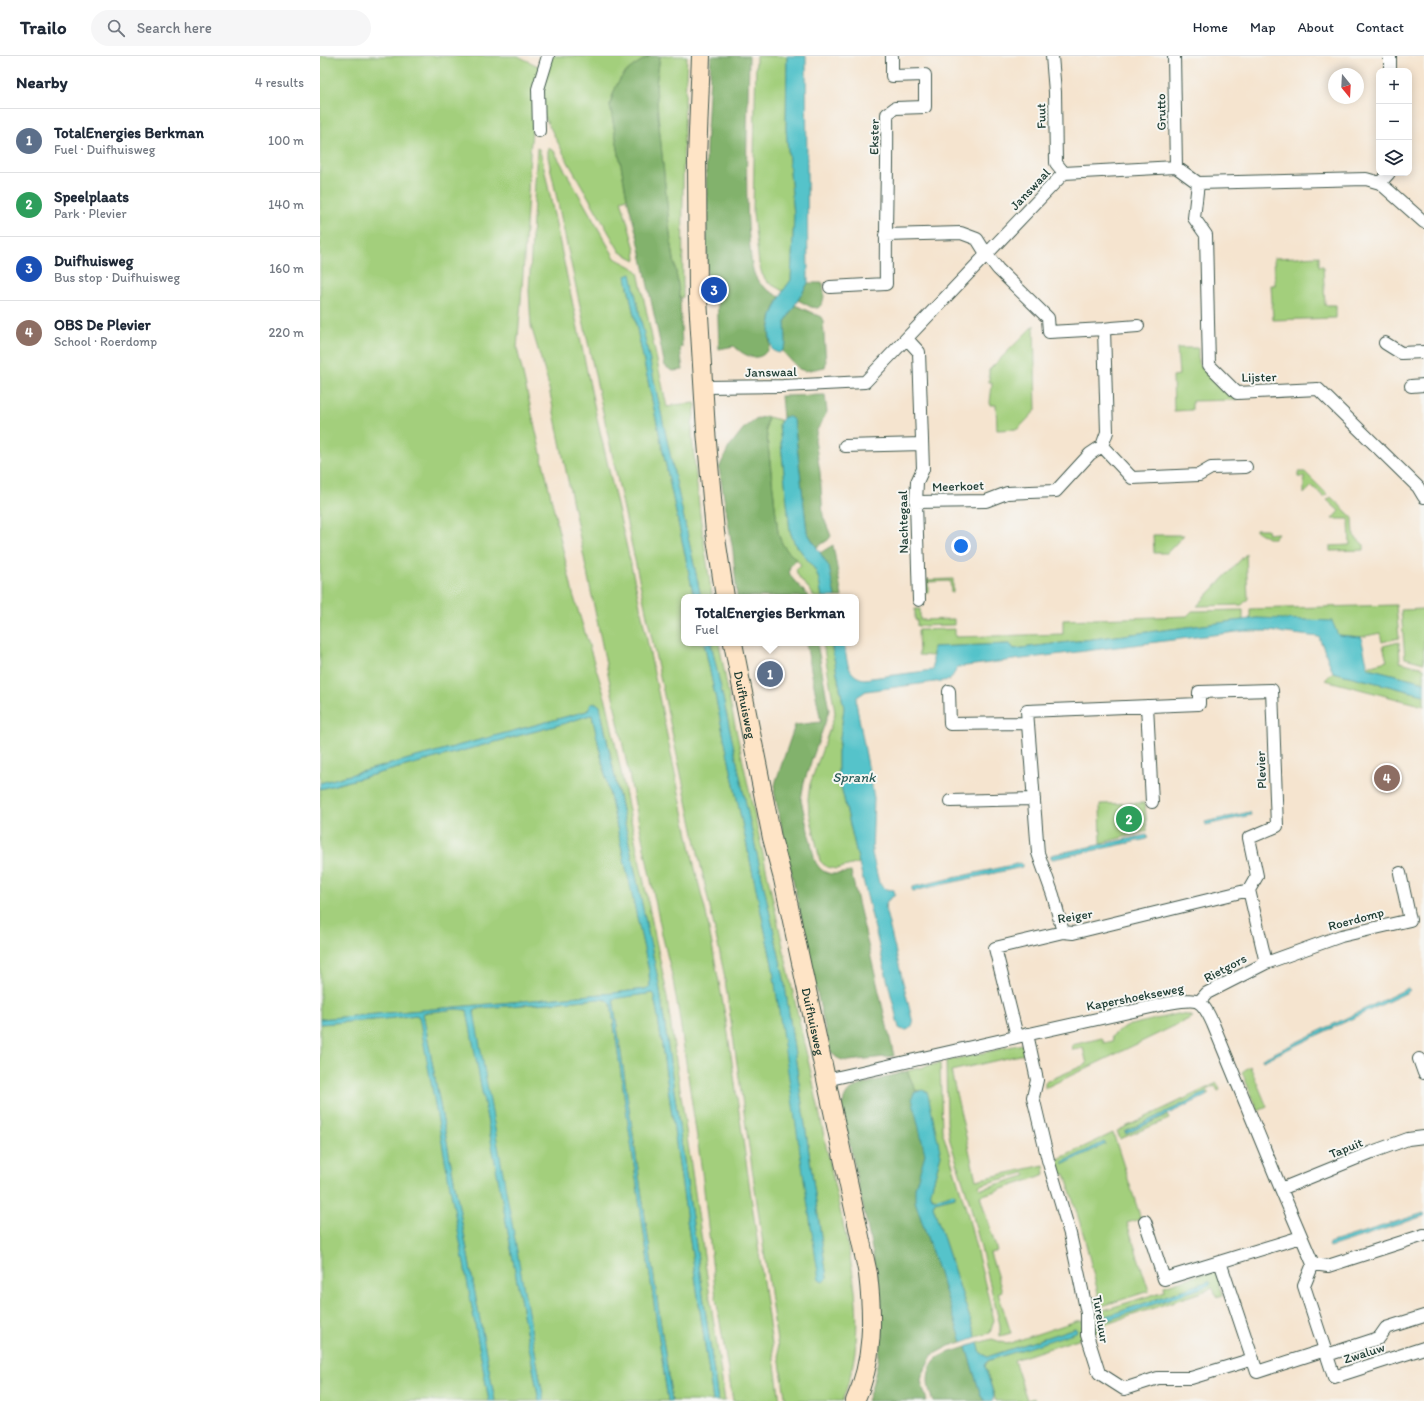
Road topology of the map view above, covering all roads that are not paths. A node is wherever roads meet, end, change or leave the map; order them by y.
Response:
1 (548, 56) edge
2 (701, 56) edge
3 (892, 56) edge
4 (1052, 56) edge
5 (1174, 56) edge
6 (1390, 56) edge
7 (1390, 68) edge
8 (539, 131) dead end
9 (1176, 166) junction
10 (1064, 173) junction
11 (1386, 176) edge
12 (1198, 183) junction
13 (1380, 183) junction
14 (1424, 222) edge
15 (885, 235) junction
16 (987, 255) junction
17 (830, 287) dead end
18 (1138, 326) dead end
19 (1104, 330) junction
20 (907, 339) junction
21 (1385, 343) dead end
22 (1424, 352) edge
23 (1424, 385) edge
24 (1411, 386) dead end
25 (703, 387) junction
26 (922, 444) junction
27 (845, 446) dead end
28 (1102, 446) junction
29 (1246, 467) dead end
30 (1421, 487) edge
31 (1424, 497) edge
32 (916, 502) junction
33 (725, 594) edge
34 (919, 600) dead end
35 (734, 646) edge
36 (949, 691) dead end
37 (1147, 706) junction
38 (1028, 723) junction
39 (1034, 798) junction
40 (950, 801) dead end
41 (1152, 802) dead end
42 (1400, 873) dead end
43 (1249, 890) junction
44 (1063, 932) junction
45 (1266, 963) junction
46 (1200, 1002) junction
47 (1022, 1035) junction
48 (1419, 1059) dead end
49 (1424, 1073) edge
50 (826, 1080) junction
51 (1424, 1137) edge
52 (1281, 1189) junction
53 (1145, 1221) dead end
54 (1424, 1235) edge
55 (1301, 1236) junction
56 (1220, 1262) junction
57 (1313, 1264) junction
58 (1424, 1316) edge
59 (1424, 1348) edge
60 (1326, 1352) junction
61 (1253, 1359) junction
62 (855, 1401) edge

1 - 8 street
2 - 25 main road
3 - 15 street, Ekster
4 - 10 street, Fuut
5 - 9 street, Grutto
6 - 7 street
9 - 10 street, Janswaal
9 - 12 street
10 - 16 street, Janswaal
11 - 13 street
12 - 13 street
12 - 30 street, Lijster
13 - 14 street
15 - 16 street
15 - 17 street, Ekster
16 - 19 street
16 - 20 street, Janswaal
18 - 19 street
19 - 28 street
20 - 25 street, Janswaal
20 - 26 street, Nachtegaal
21 - 22 street
23 - 24 street
25 - 33 main road
26 - 27 street
26 - 32 street, Nachtegaal
28 - 29 street
28 - 32 street, Meerkoet
30 - 31 street, Lijster
32 - 34 street, Nachtegaal
35 - 50 main road, Duifhuisweg
36 - 38 street
37 - 38 street, Plevier
37 - 41 street
37 - 43 street, Plevier
38 - 39 street
39 - 40 street
39 - 44 street
42 - 45 street, Roerdomp
43 - 44 street, Reiger
43 - 45 street
44 - 47 street, Reiger
45 - 46 street, Rietgors
46 - 47 street, Kapershoekseweg
46 - 52 street, Kapershoekseweg
47 - 50 street, Kapershoekseweg
47 - 61 street, Tureluur
48 - 49 street
50 - 62 main road, Duifhuisweg
51 - 52 street, Tapuit
52 - 55 street, Kapershoekseweg
53 - 56 street
54 - 57 street
55 - 56 street
55 - 57 street, Kapershoekseweg
56 - 61 street
57 - 60 street, Zwaluw
58 - 60 street, Zwaluw
59 - 60 street, Zwaluw
60 - 61 street, Zwaluw

